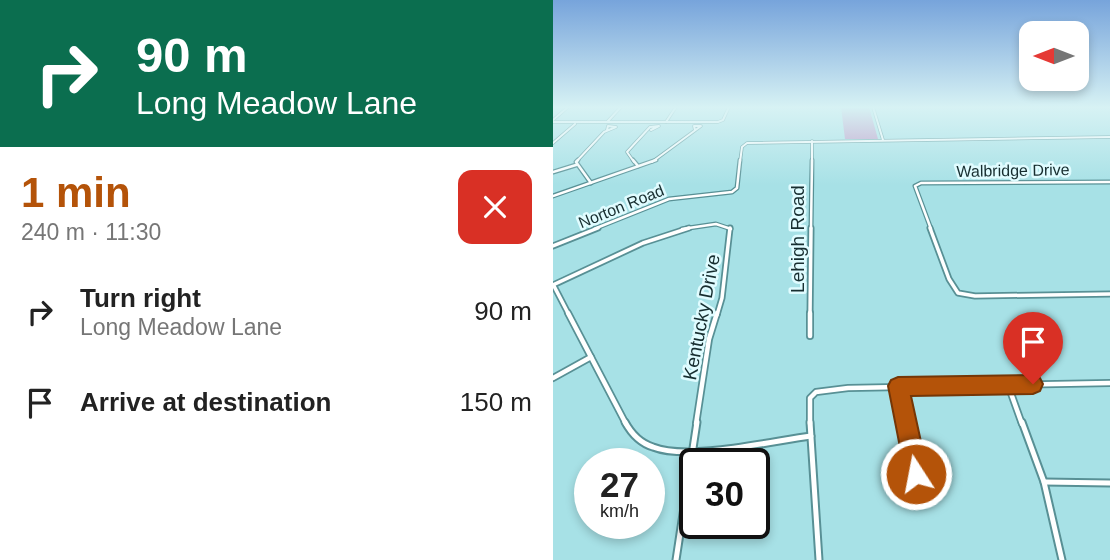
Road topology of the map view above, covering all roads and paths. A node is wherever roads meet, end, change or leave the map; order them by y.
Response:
1 (604, 133) edge
2 (648, 133) edge
3 (690, 133) edge
4 (881, 133) edge
5 (1110, 137) edge
6 (883, 140) junction
7 (812, 141) junction
8 (576, 165) junction
9 (638, 166) junction
10 (553, 172) edge
11 (1110, 181) edge
12 (591, 183) junction
13 (553, 196) edge
14 (553, 246) edge
15 (553, 285) edge
16 (1110, 294) edge
17 (810, 336) dead end
18 (591, 357) junction
19 (553, 378) edge
20 (1110, 383) edge
21 (1008, 385) junction
22 (898, 386) junction
23 (811, 436) junction
24 (693, 448) edge
25 (702, 448) edge
26 (679, 449) edge
27 (912, 455) junction
28 (1044, 482) junction
29 (1110, 483) edge
30 (679, 539) edge
31 (676, 560) edge
32 (819, 560) edge
33 (1062, 560) edge

1 - 8 street
2 - 9 street
3 - 9 street
4 - 6 street
5 - 6 street
6 - 7 street
7 - 14 street, Norton Road
7 - 17 street, Lehigh Road
8 - 10 street
8 - 12 street
9 - 12 street
11 - 16 street, Walbridge Drive
12 - 13 street
15 - 18 street
15 - 24 street, Kentucky Drive
18 - 19 street
18 - 26 street
20 - 21 street
21 - 22 street
21 - 28 street
22 - 23 street
22 - 27 street
23 - 25 street
23 - 32 street
27 - 27 street
28 - 29 street
28 - 33 street
30 - 31 street, Kentucky Drive

